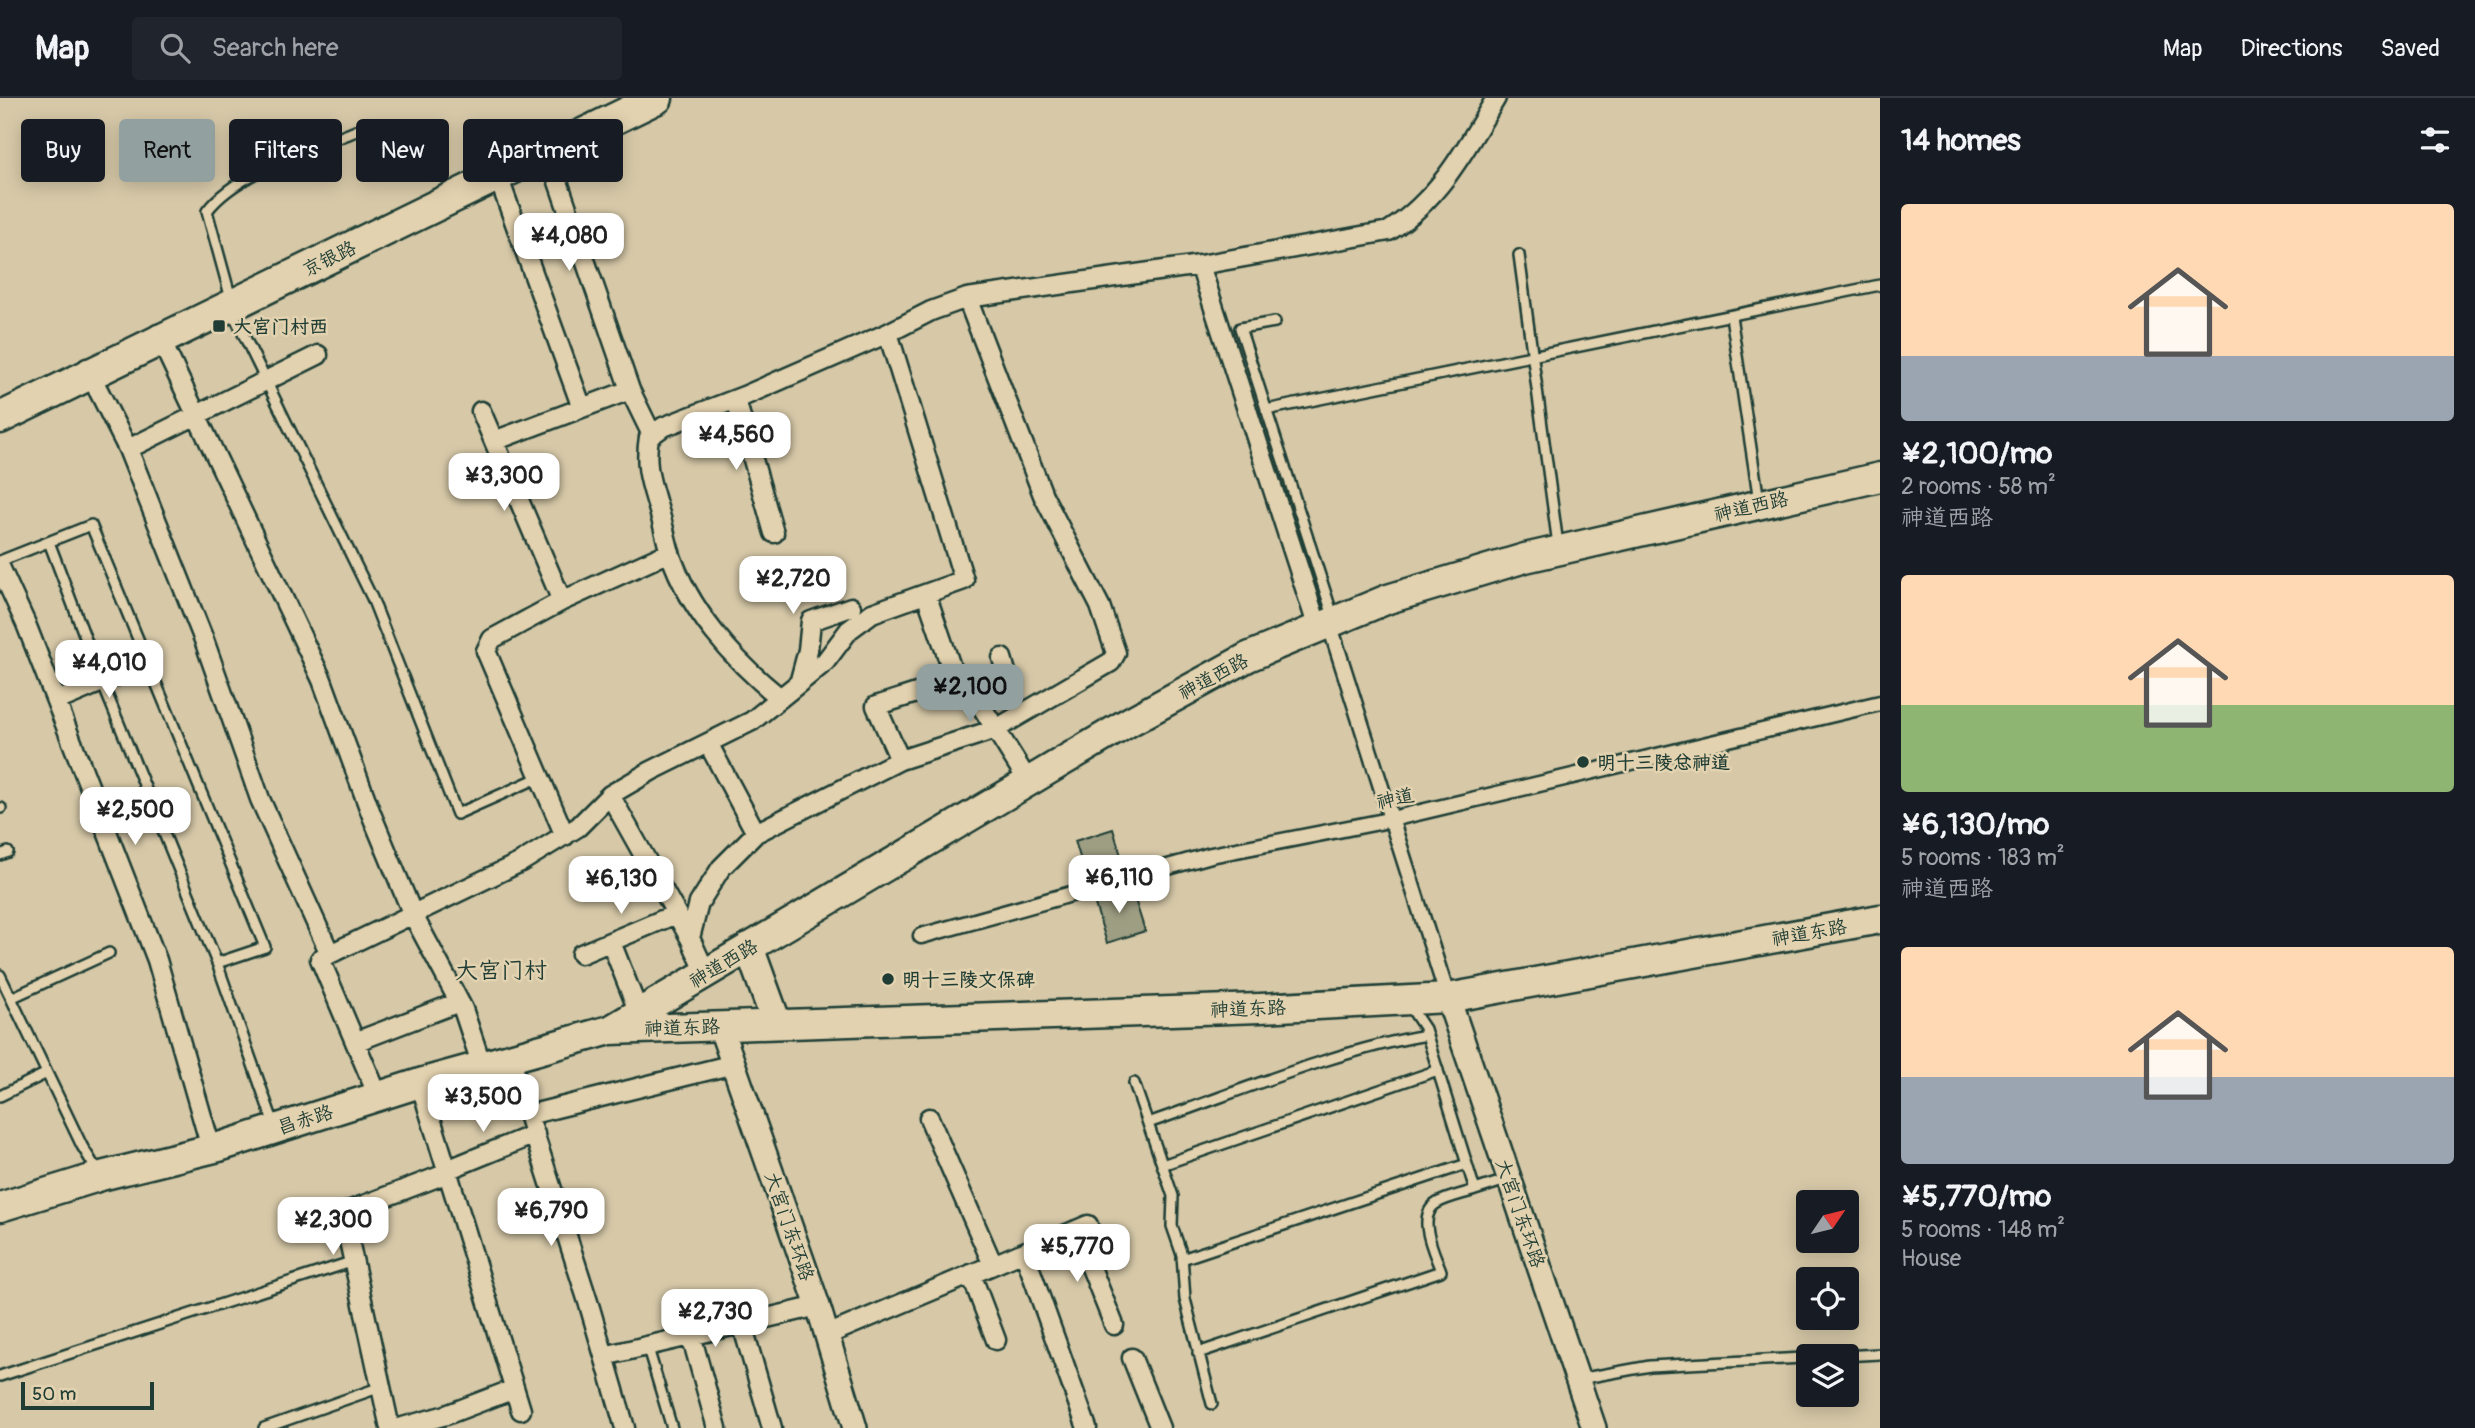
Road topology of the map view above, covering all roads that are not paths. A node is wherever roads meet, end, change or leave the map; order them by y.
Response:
1 (642, 98) edge
2 (657, 98) edge
3 (1496, 98) edge
4 (602, 119) edge
5 (610, 119) edge
6 (356, 132) edge
7 (475, 182) edge
8 (500, 182) edge
9 (558, 182) edge
10 (1519, 254) dead end
11 (1200, 265) junction
12 (1880, 285) edge
13 (967, 298) junction
14 (230, 301) junction
15 (1731, 316) junction
16 (1275, 323) dead end
17 (888, 333) junction
18 (159, 335) junction
19 (318, 355) dead end
20 (1533, 356) junction
21 (88, 370) junction
22 (265, 381) junction
23 (630, 390) junction
24 (736, 400) junction
25 (0, 406) edge
26 (582, 408) junction
27 (1266, 410) junction
28 (481, 411) dead end
29 (198, 414) junction
30 (0, 418) edge
31 (652, 435) junction
32 (494, 441) junction
33 (128, 449) junction
34 (1880, 477) edge
35 (1760, 505) junction
36 (774, 533) dead end
37 (48, 542) junction
38 (1559, 551) junction
39 (670, 552) junction
40 (0, 561) edge
41 (0, 567) edge
42 (926, 594) junction
43 (562, 601) junction
44 (851, 607) dead end
45 (1327, 624) junction
46 (1002, 658) dead end
47 (147, 663) junction
48 (800, 680) junction
49 (102, 682) junction
50 (932, 688) dead end
51 (975, 696) junction
52 (779, 697) junction
53 (57, 701) junction
54 (1880, 703) edge
55 (996, 729) junction
56 (708, 743) junction
57 (900, 760) junction
58 (540, 777) junction
59 (1028, 781) junction
60 (610, 795) junction
61 (1392, 819) junction
62 (756, 833) junction
63 (565, 836) junction
64 (676, 914) junction
65 (413, 915) junction
66 (1880, 919) edge
67 (921, 936) dead end
68 (690, 938) junction
69 (611, 942) junction
70 (749, 947) junction
71 (109, 953) dead end
72 (330, 954) junction
73 (581, 954) dead end
74 (217, 963) junction
75 (706, 973) junction
76 (0, 977) edge
77 (11, 998) junction
78 (1448, 998) junction
79 (1406, 1000) junction
80 (459, 1002) junction
81 (639, 1013) junction
82 (777, 1024) junction
83 (720, 1026) junction
84 (610, 1030) junction
85 (1427, 1034) junction
86 (355, 1042) junction
87 (510, 1058) junction
88 (734, 1064) junction
89 (482, 1066) junction
90 (1438, 1070) junction
91 (47, 1073) junction
92 (420, 1083) junction
93 (1134, 1083) dead end
94 (0, 1096) edge
95 (378, 1096) junction
96 (528, 1115) junction
97 (929, 1118) dead end
98 (1148, 1123) junction
99 (275, 1128) junction
100 (535, 1134) junction
101 (211, 1148) junction
102 (1467, 1164) junction
103 (1162, 1165) junction
104 (447, 1172) junction
105 (101, 1176) junction
106 (1509, 1179) junction
107 (1475, 1190) junction
108 (0, 1207) edge
109 (1024, 1252) junction
110 (1182, 1259) junction
111 (354, 1261) junction
112 (993, 1265) junction
113 (971, 1274) junction
114 (818, 1306) junction
115 (742, 1324) junction
116 (1114, 1325) dead end
117 (691, 1335) junction
118 (827, 1335) junction
119 (996, 1340) dead end
120 (648, 1345) junction
121 (1198, 1353) junction
122 (1880, 1354) edge
123 (604, 1356) junction
124 (1132, 1358) dead end
125 (0, 1376) edge
126 (1577, 1379) junction
127 (381, 1387) junction
128 (514, 1389) junction
129 (1212, 1404) dead end
130 (521, 1410) dead end
131 (448, 1422) edge
132 (264, 1428) edge
133 (390, 1428) edge
134 (399, 1428) edge
135 (625, 1428) edge
136 (672, 1428) edge
137 (717, 1428) edge
138 (772, 1428) edge
139 (855, 1428) edge
140 (1087, 1428) edge
141 (1160, 1428) edge
142 (1594, 1428) edge

1 - 4 highway, 京银路
2 - 5 highway, 京银路
3 - 11 street
6 - 14 lane
7 - 14 highway, 京银路
8 - 26 street
9 - 23 street
10 - 20 lane
11 - 13 street
11 - 45 street
12 - 15 lane
13 - 17 street
13 - 55 street
14 - 18 highway, 京银路
14 - 22 lane
15 - 20 lane
15 - 35 lane
16 - 27 lane
17 - 24 street
17 - 42 street
18 - 21 highway, 京银路
18 - 29 street
19 - 22 street
20 - 27 lane
20 - 38 lane
21 - 25 highway, 京银路
21 - 30 highway, 京银路
21 - 33 street
22 - 29 street
22 - 58 lane
23 - 26 street
23 - 31 street
24 - 31 street
24 - 36 street
26 - 32 street
27 - 45 lane
28 - 32 street
29 - 33 street
29 - 65 street
31 - 39 street
32 - 43 street
33 - 72 street
34 - 35 main road, 神道西路
35 - 38 main road, 神道西路
37 - 40 lane
37 - 47 lane
37 - 49 lane
38 - 45 main road, 神道西路
39 - 43 street
39 - 52 street
41 - 53 street
42 - 48 street
42 - 51 street
43 - 58 street
44 - 48 street
45 - 59 main road, 神道西路
45 - 61 street
46 - 51 street
47 - 49 street
47 - 74 lane
48 - 52 street
49 - 53 street
49 - 74 lane
50 - 57 street
51 - 55 street
52 - 56 street
53 - 101 street
54 - 61 street, 神道
55 - 57 street
55 - 59 street
56 - 60 street
56 - 62 street
57 - 62 street
58 - 63 street
59 - 70 main road, 神道西路
60 - 63 street
60 - 64 street
61 - 67 street, 神道
61 - 78 street
62 - 68 street
63 - 65 street
64 - 68 street
64 - 69 street
65 - 72 street
65 - 80 street
66 - 78 main road, 神道东路
68 - 75 street
69 - 73 street
69 - 81 street
70 - 75 main road, 神道西路
70 - 82 main road
71 - 77 lane
72 - 86 street
74 - 99 lane
75 - 81 main road, 神道西路
76 - 77 lane
77 - 91 lane
78 - 79 main road, 神道东路
78 - 106 street, 大宫门东环路
79 - 82 main road, 神道东路
79 - 85 lane
80 - 86 street
80 - 89 street
81 - 84 main road, 神道西路
82 - 83 main road, 神道东路
83 - 84 main road, 神道东路
83 - 88 street, 大宫门东环路
84 - 87 main road, 昌赤路
85 - 90 lane
85 - 98 lane
86 - 95 street
87 - 89 main road, 昌赤路
87 - 96 street
88 - 96 street
88 - 114 street, 大宫门东环路
89 - 92 main road, 昌赤路
90 - 102 lane
90 - 103 lane
91 - 94 lane
91 - 105 lane
92 - 95 main road, 昌赤路
92 - 104 street
93 - 98 lane
95 - 99 main road, 昌赤路
96 - 100 street
97 - 112 street
98 - 103 lane
99 - 101 main road, 昌赤路
100 - 104 street
100 - 123 street
101 - 105 main road, 昌赤路
102 - 107 lane
102 - 110 lane
103 - 110 lane
104 - 111 street
104 - 128 street
105 - 108 main road, 昌赤路
106 - 107 lane
106 - 126 street, 大宫门东环路
107 - 121 lane
109 - 112 street
109 - 116 street
109 - 140 street
110 - 121 lane
111 - 125 lane
111 - 127 street
112 - 113 street
113 - 118 street
113 - 119 street
114 - 115 street
114 - 118 street, 大宫门东环路
115 - 117 street
115 - 138 street
117 - 120 street
117 - 137 street
118 - 139 street, 大宫门东环路
120 - 123 street
120 - 136 lane
121 - 129 lane
122 - 126 lane
123 - 135 street
124 - 141 street
126 - 142 street, 大宫门东环路
127 - 132 lane
127 - 133 street
128 - 130 street
128 - 131 street
131 - 134 street

